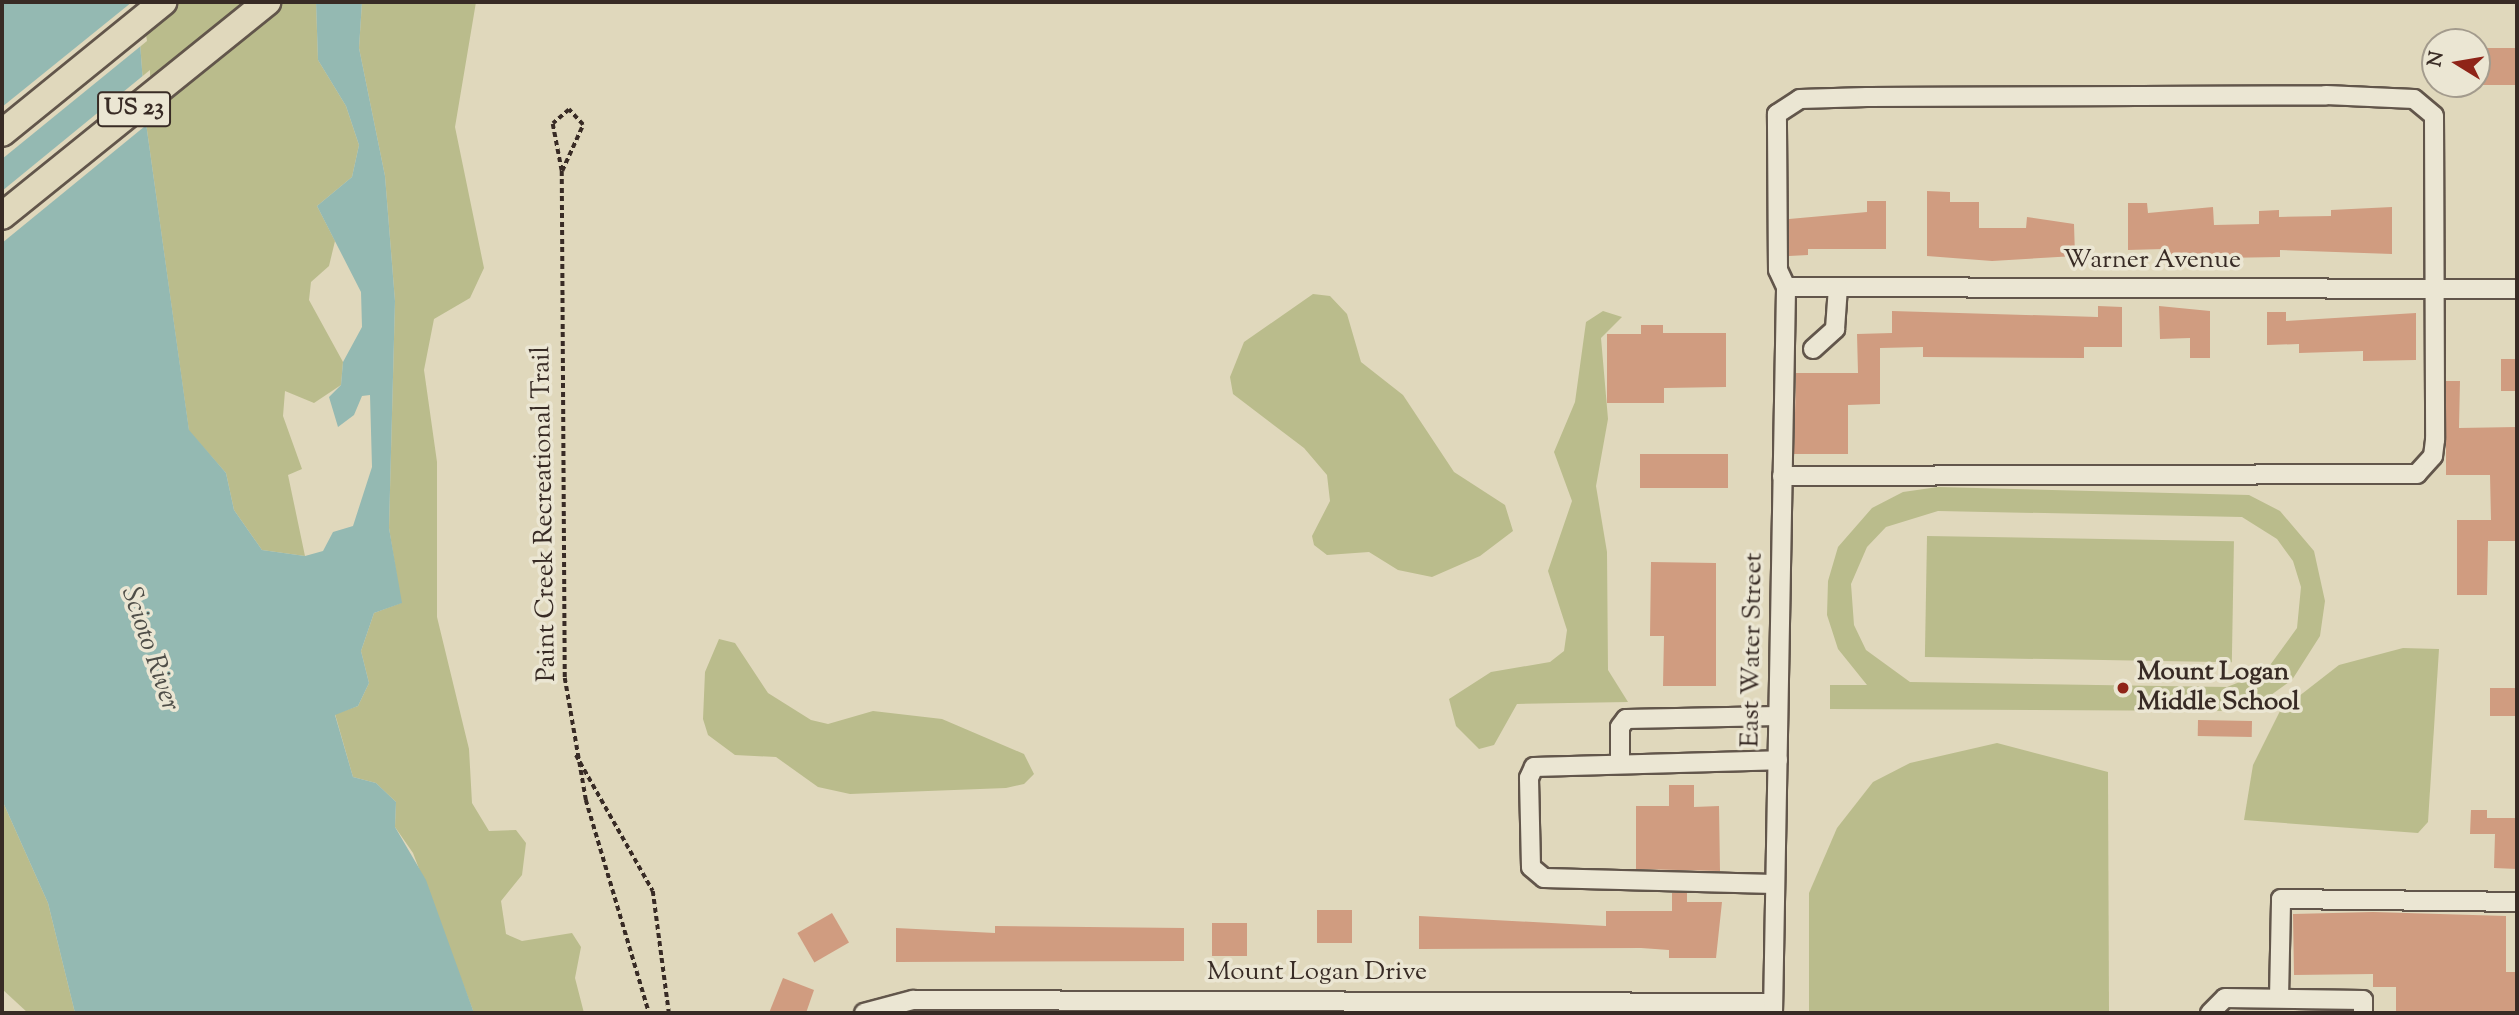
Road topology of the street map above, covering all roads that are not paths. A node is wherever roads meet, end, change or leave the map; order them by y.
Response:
1 (163, 2) edge
2 (267, 2) edge
3 (2, 133) edge
4 (2, 216) edge
5 (1786, 287) junction
6 (1838, 287) junction
7 (2434, 288) junction
8 (2517, 289) edge
9 (1813, 349) dead end
10 (1782, 476) junction
11 (1778, 716) junction
12 (1778, 760) junction
13 (1620, 764) junction
14 (1774, 884) junction
15 (2517, 902) edge
16 (2279, 998) junction
17 (1279, 1006) edge
18 (2310, 1006) edge
19 (2363, 1006) edge
20 (1773, 1008) edge
21 (864, 1013) edge
22 (2210, 1013) edge

1 - 3 highway, US 23
2 - 4 highway, US 23
5 - 6 street, Warner Avenue
5 - 7 street, East Water Street
5 - 10 street, East Water Street
6 - 7 street, Warner Avenue
6 - 9 street
7 - 8 street, Warner Avenue
7 - 10 street, East Water Street
10 - 11 street, East Water Street
11 - 12 street, East Water Street
11 - 13 street
12 - 13 street
12 - 14 street, East Water Street
13 - 14 street
14 - 20 street, East Water Street
15 - 16 street
16 - 18 street
16 - 22 street
17 - 20 street, Mount Logan Drive
17 - 21 street, Mount Logan Drive
18 - 19 street

